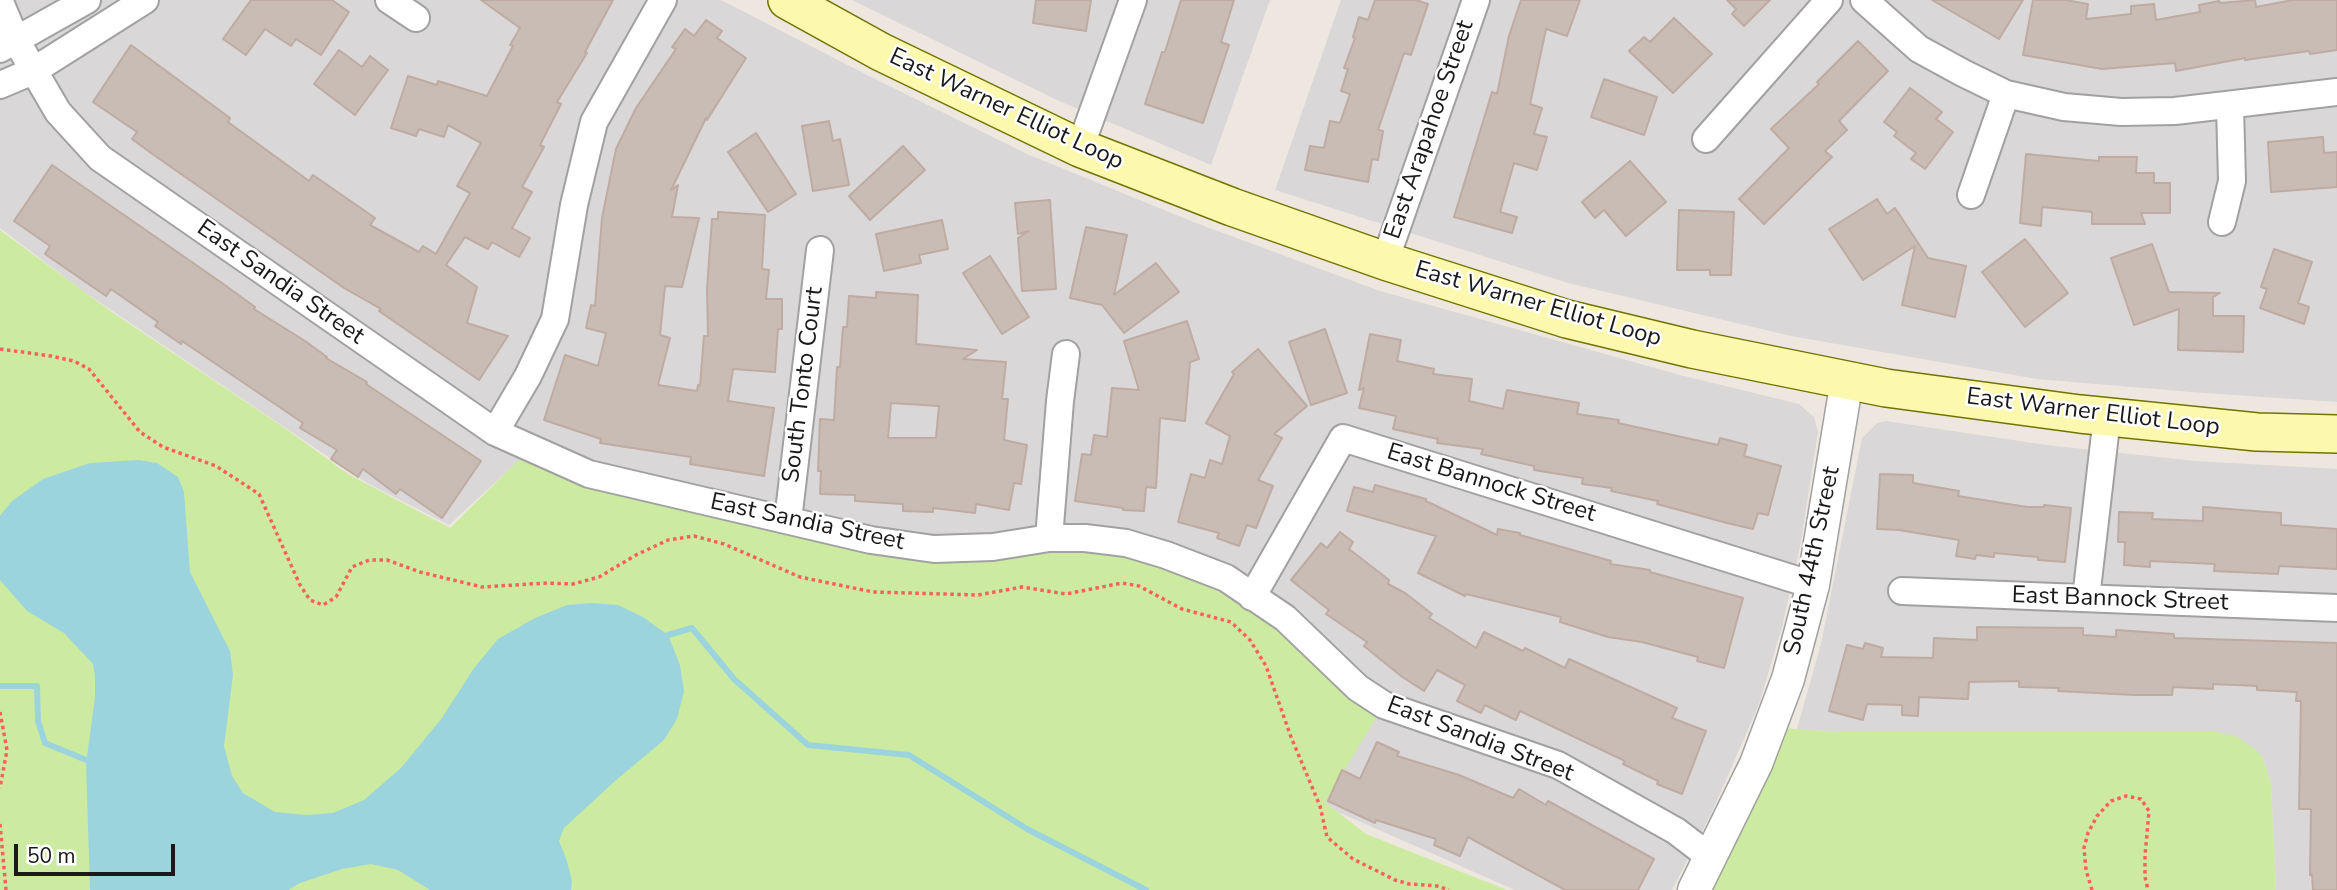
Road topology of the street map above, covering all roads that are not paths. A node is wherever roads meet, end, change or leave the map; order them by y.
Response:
1 (87, 0) edge
2 (145, 0) edge
3 (389, 0) edge
4 (663, 0) edge
5 (788, 0) edge
6 (1133, 0) edge
7 (1476, 0) edge
8 (1829, 0) edge
9 (1864, 0) edge
10 (0, 2) edge
11 (416, 18) dead end
12 (8, 45) edge
13 (33, 71) junction
14 (0, 85) edge
15 (2337, 92) edge
16 (2006, 94) junction
17 (2230, 106) junction
18 (1706, 139) dead end
19 (1080, 148) junction
20 (1971, 195) dead end
21 (2222, 222) dead end
22 (820, 250) dead end
23 (1385, 261) junction
24 (1066, 354) dead end
25 (1847, 380) junction
26 (2107, 417) junction
27 (495, 432) junction
28 (2337, 434) edge
29 (788, 520) junction
30 (1049, 538) junction
31 (1813, 585) junction
32 (1902, 591) dead end
33 (1252, 597) junction
34 (2087, 598) junction
35 (2337, 608) edge
36 (1710, 857) junction
37 (1694, 890) edge

1 - 12 street
2 - 13 street
3 - 11 street
4 - 27 street
5 - 19 main road, East Warner Elliot Loop
6 - 19 street
7 - 23 street, East Arapahoe Street
8 - 18 street
9 - 16 street
10 - 12 street, East Sandia Street
12 - 13 street, East Sandia Street
13 - 14 street
13 - 27 street, East Sandia Street
15 - 17 street
16 - 17 street
16 - 20 street
17 - 21 street
19 - 23 main road, East Warner Elliot Loop
22 - 29 street, South Tonto Court
23 - 25 main road, East Warner Elliot Loop
24 - 30 street
25 - 26 main road, East Warner Elliot Loop
25 - 31 street, South 44th Street
26 - 28 main road, East Warner Elliot Loop
26 - 34 street
27 - 29 street, East Sandia Street
29 - 30 street, East Sandia Street
30 - 33 street, East Sandia Street
31 - 33 street, East Bannock Street
31 - 36 street, South 44th Street
32 - 34 street, East Bannock Street
33 - 36 street, East Sandia Street
34 - 35 street, East Bannock Street
36 - 37 street, South 44th Street

